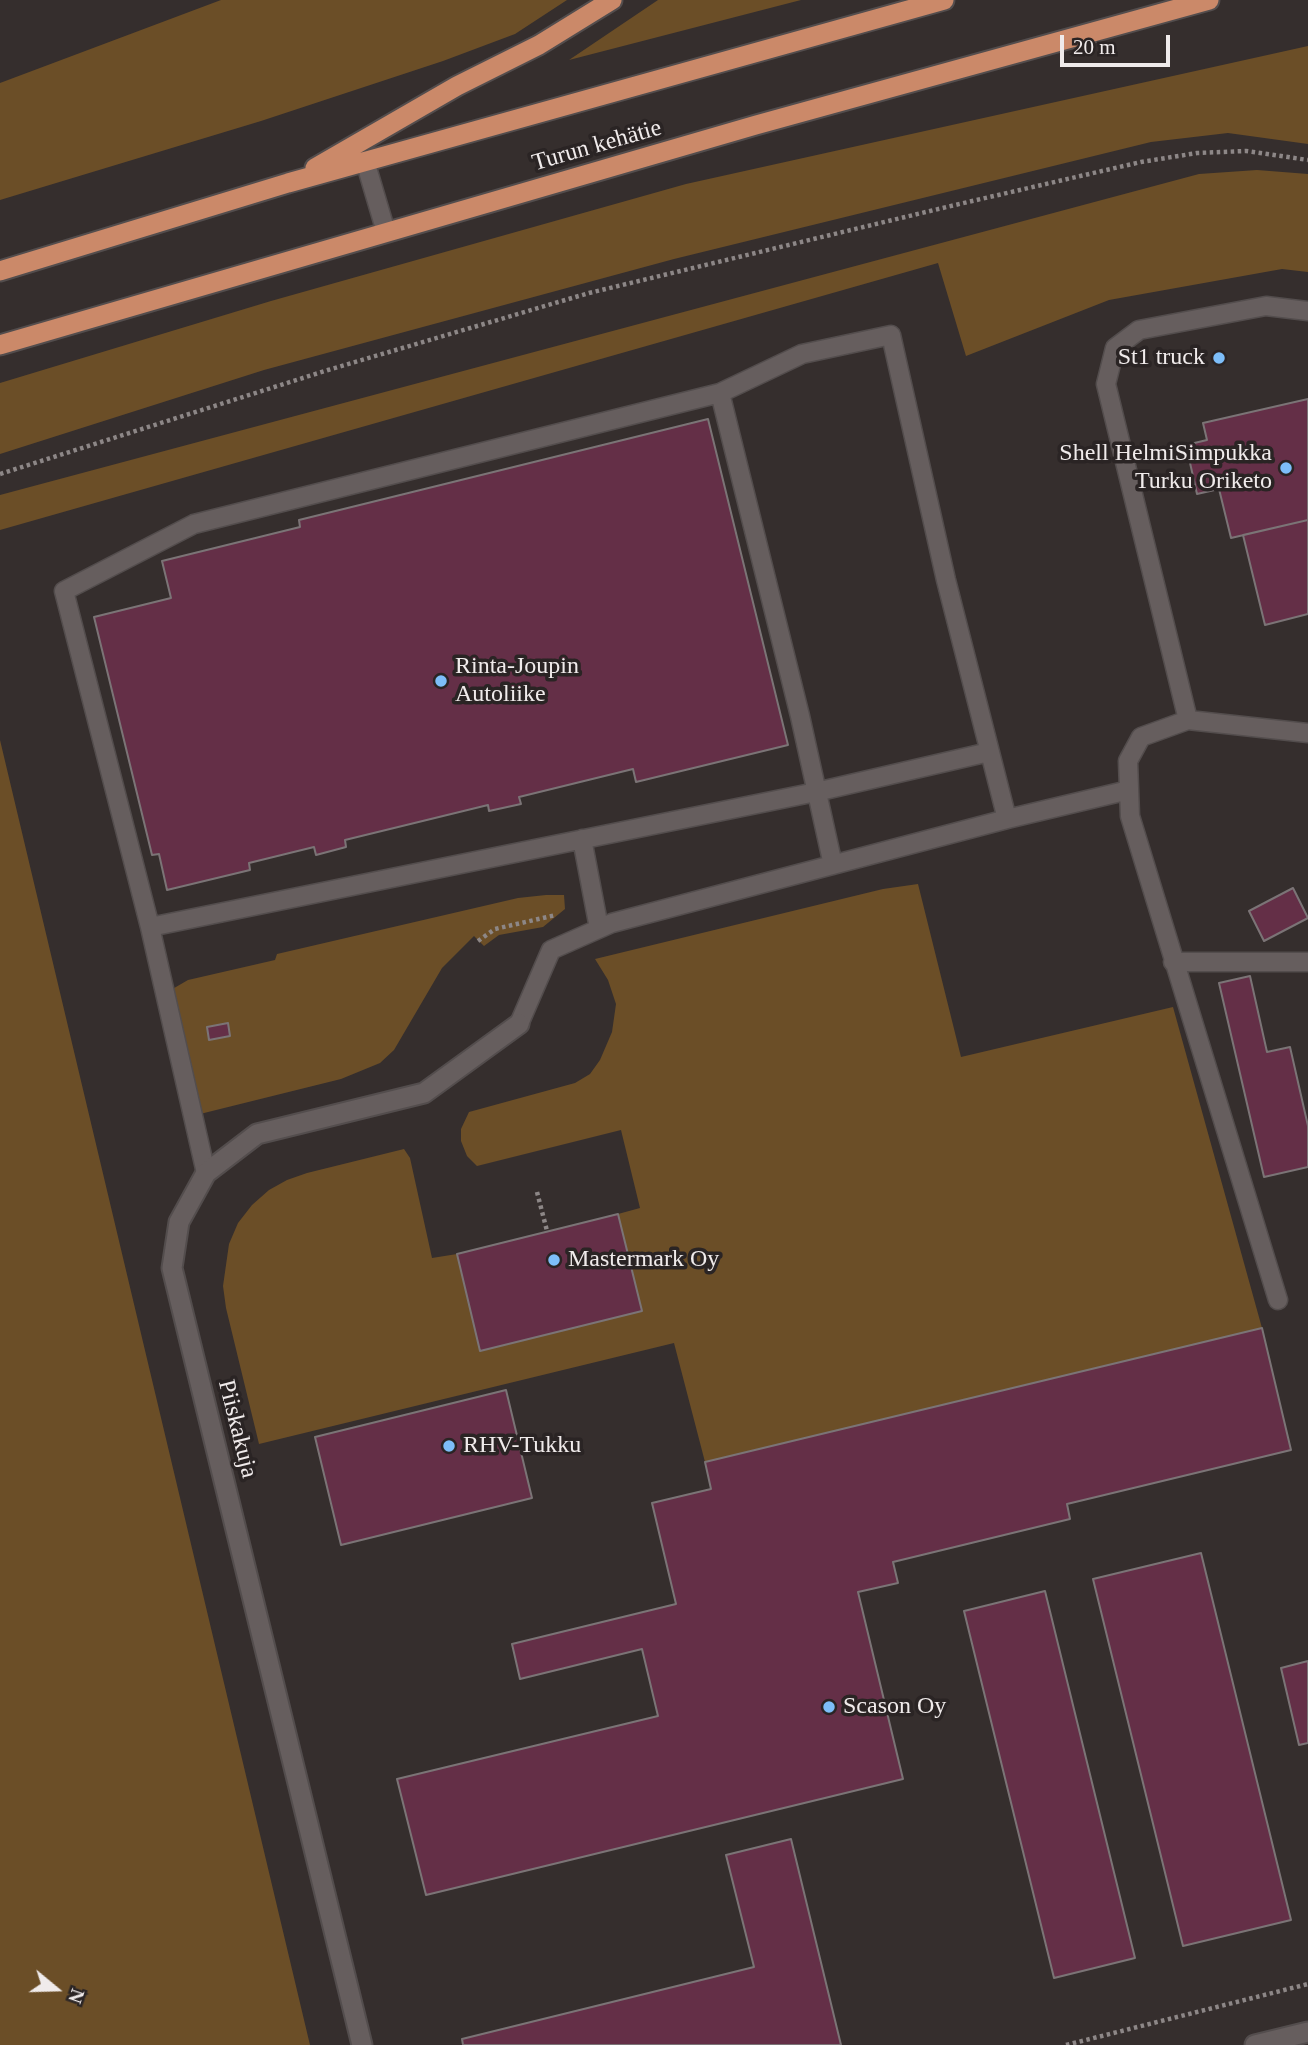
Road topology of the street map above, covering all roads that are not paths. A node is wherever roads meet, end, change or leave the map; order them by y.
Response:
1 (612, 0) edge
2 (944, 0) edge
3 (1228, 0) edge
4 (1207, 1) edge
5 (365, 161) junction
6 (288, 183) junction
7 (386, 232) junction
8 (0, 271) edge
9 (1308, 311) edge
10 (0, 345) edge
11 (720, 393) junction
12 (1188, 720) junction
13 (1308, 733) edge
14 (989, 752) junction
15 (1129, 790) junction
16 (816, 792) junction
17 (1007, 820) junction
18 (582, 839) junction
19 (833, 865) junction
20 (150, 927) junction
21 (599, 928) junction
22 (1174, 962) junction
23 (1308, 962) edge
24 (519, 1024) joint
25 (206, 1173) junction
26 (1278, 1300) dead end
27 (1308, 2032) edge
28 (362, 2045) edge
29 (1255, 2045) edge

1 - 6 highway
2 - 5 highway, Turun kehätie
3 - 4 highway, Turun kehätie
4 - 7 highway, Turun kehätie
5 - 6 highway, Turun kehätie
5 - 7 lane
6 - 8 highway, Turun kehätie
7 - 10 highway, Turun kehätie
9 - 12 lane
11 - 14 lane
11 - 16 lane
11 - 20 lane
12 - 13 lane
12 - 15 lane
14 - 16 lane
14 - 17 lane
15 - 17 lane
15 - 22 lane
16 - 18 lane
16 - 19 lane
17 - 19 lane
18 - 20 lane
18 - 21 lane
19 - 21 lane
20 - 25 lane
21 - 24 lane
22 - 23 lane
22 - 26 lane
24 - 25 street, Piiskakuja
25 - 28 street, Piiskakuja
27 - 29 street

